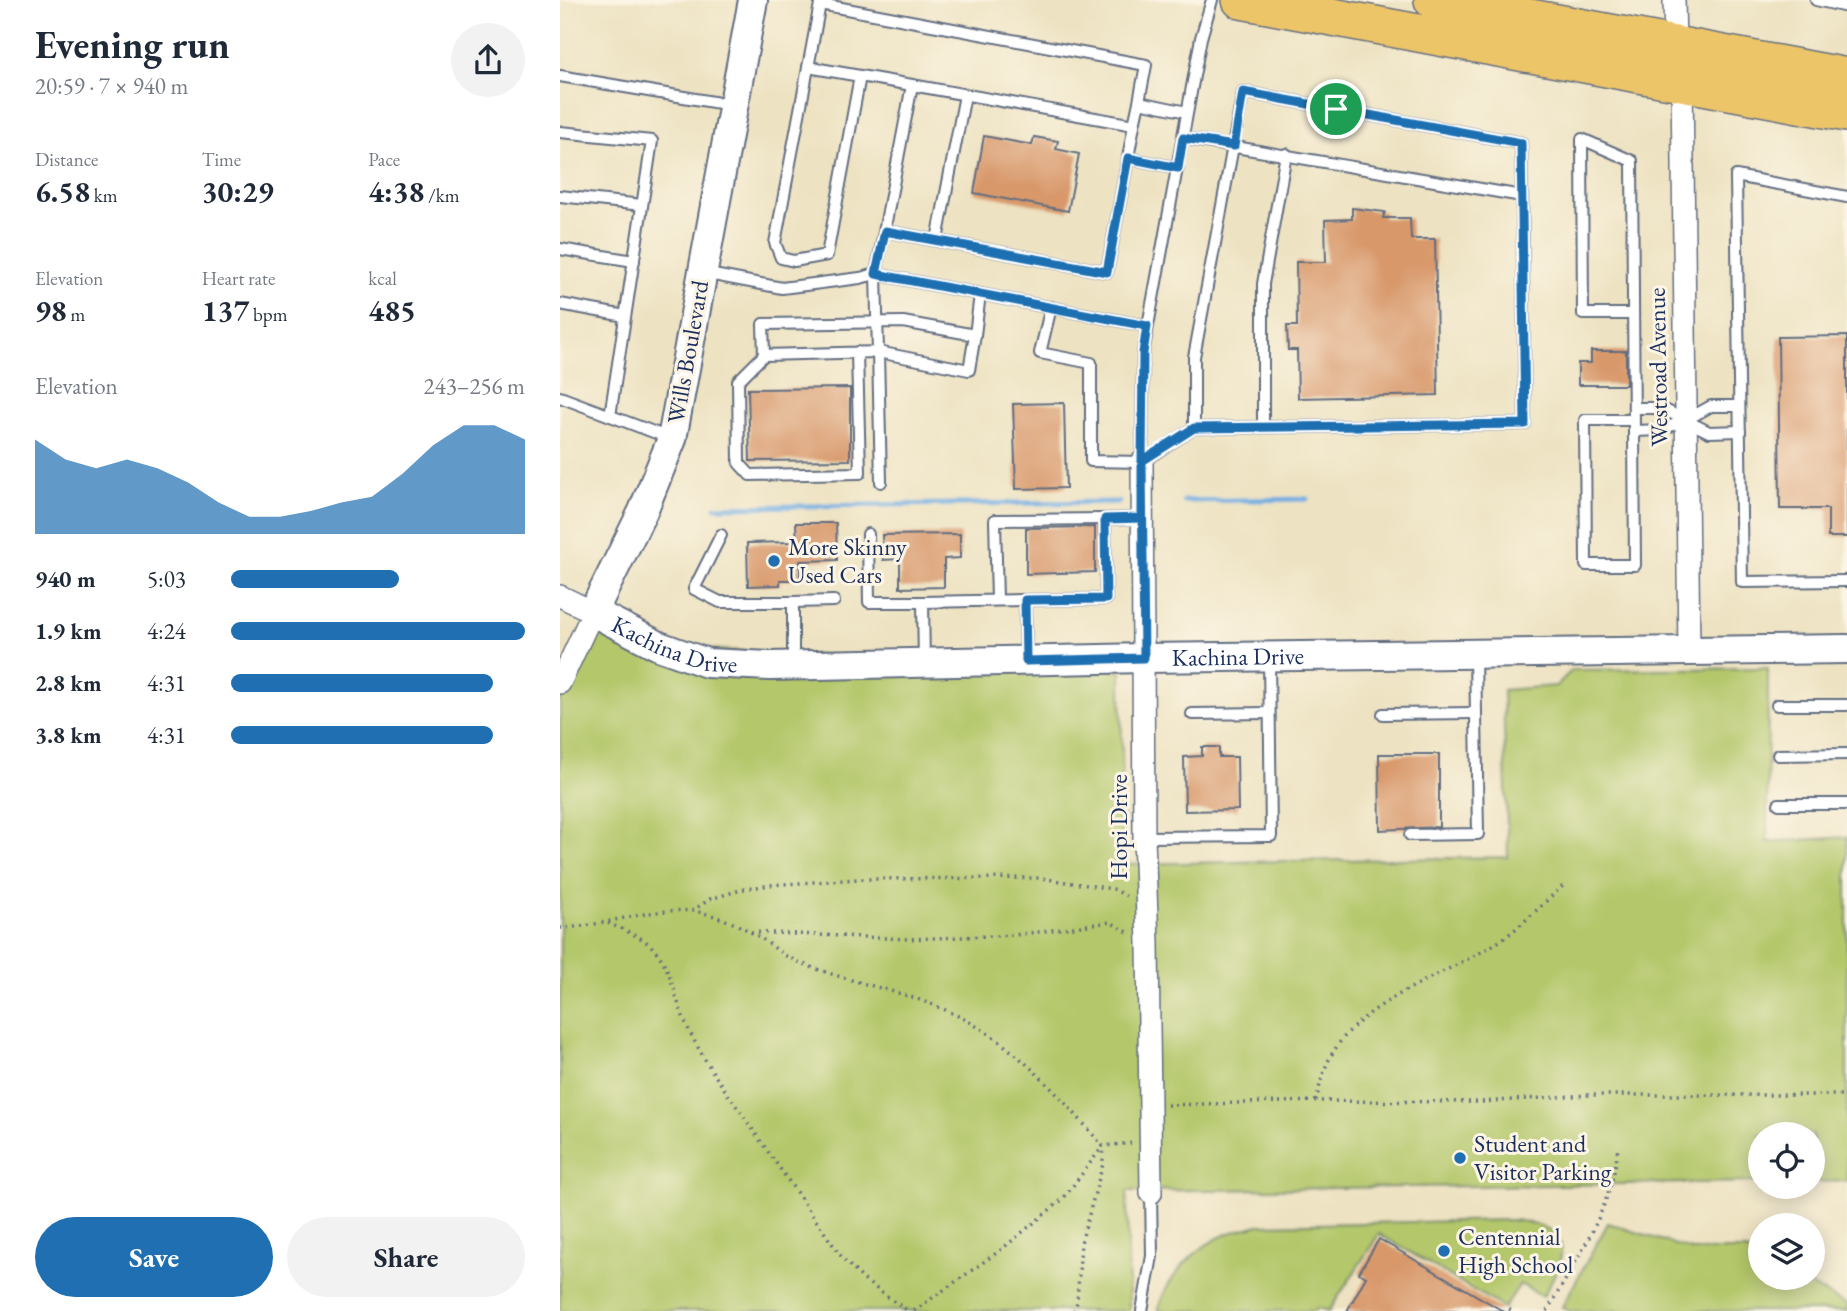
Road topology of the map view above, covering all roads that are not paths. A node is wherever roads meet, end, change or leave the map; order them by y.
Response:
1 (753, 0) edge
2 (1212, 0) edge
3 (1241, 0) edge
4 (1433, 0) edge
5 (1674, 0) edge
6 (1816, 0) edge
7 (1847, 7) edge
8 (1675, 44) junction
9 (808, 67) junction
10 (560, 76) edge
11 (860, 76) junction
12 (1847, 78) edge
13 (1682, 82) junction
14 (912, 85) junction
15 (965, 95) junction
16 (1139, 102) junction
17 (734, 106) junction
18 (1187, 111) junction
19 (1847, 113) edge
20 (1134, 125) junction
21 (560, 132) edge
22 (1183, 138) junction
23 (1234, 146) junction
24 (1286, 155) junction
25 (1128, 158) junction
26 (1178, 168) junction
27 (560, 196) edge
28 (1522, 196) junction
29 (1847, 197) edge
30 (642, 205) junction
31 (885, 231) junction
32 (937, 240) junction
33 (560, 249) edge
34 (634, 261) junction
35 (703, 273) junction
36 (876, 274) junction
37 (980, 294) junction
38 (560, 303) edge
39 (1051, 307) junction
40 (1633, 314) junction
41 (625, 316) junction
42 (877, 321) junction
43 (1147, 326) junction
44 (975, 335) junction
45 (858, 352) junction
46 (878, 352) junction
47 (764, 355) junction
48 (560, 397) edge
49 (1739, 406) junction
50 (610, 416) junction
51 (1634, 420) junction
52 (1685, 420) junction
53 (1263, 427) junction
54 (1194, 428) junction
55 (1740, 431) junction
56 (672, 439) junction
57 (1142, 461) junction
58 (881, 482) dead end
59 (1142, 518) junction
60 (1105, 519) junction
61 (868, 534) dead end
62 (721, 535) dead end
63 (1847, 581) edge
64 (560, 596) edge
65 (997, 600) junction
66 (1025, 600) junction
67 (834, 601) dead end
68 (793, 602) junction
69 (923, 602) junction
70 (593, 612) junction
71 (1847, 649) edge
72 (1689, 651) junction
73 (1475, 654) junction
74 (1269, 656) junction
75 (1144, 658) junction
76 (1026, 661) junction
77 (924, 662) junction
78 (793, 665) junction
79 (560, 683) edge
80 (1777, 705) dead end
81 (1847, 705) edge
82 (1269, 713) junction
83 (1476, 713) junction
84 (1192, 714) dead end
85 (1383, 714) dead end
86 (1847, 754) edge
87 (1778, 755) dead end
88 (1779, 804) dead end
89 (1847, 804) edge
90 (1410, 835) dead end
91 (1144, 837) junction
92 (1151, 1193) joint
93 (1142, 1311) edge

1 - 17 street, Wills Boulevard
2 - 18 lane
3 - 13 highway
4 - 8 highway
5 - 8 street
6 - 7 lane
8 - 12 highway
9 - 11 lane
9 - 11 lane
9 - 16 lane
10 - 17 lane
11 - 14 lane
13 - 19 highway
13 - 52 street, Westroad Avenue
14 - 15 lane
14 - 31 lane
15 - 20 lane
15 - 32 lane
16 - 18 lane
16 - 20 lane
17 - 35 street, Wills Boulevard
18 - 22 lane
20 - 25 lane
21 - 30 lane
22 - 23 lane
22 - 26 lane
23 - 24 lane
23 - 28 lane
23 - 54 lane
24 - 28 lane
24 - 53 lane
25 - 26 lane
25 - 32 lane
26 - 43 lane
27 - 30 lane
28 - 53 lane
29 - 49 lane
30 - 34 lane
31 - 32 lane
31 - 36 lane
33 - 34 lane
34 - 41 lane
35 - 36 lane
35 - 56 street, Wills Boulevard
36 - 37 lane
36 - 42 lane
37 - 39 lane
37 - 44 lane
38 - 41 lane
39 - 43 lane
39 - 57 lane
40 - 40 lane
40 - 51 lane
41 - 50 lane
42 - 44 lane
42 - 46 lane
42 - 47 lane
43 - 57 lane
44 - 46 lane
45 - 46 lane
45 - 47 lane
45 - 47 lane
46 - 58 lane
48 - 50 lane
49 - 52 lane
49 - 55 lane
50 - 56 lane
51 - 51 lane
51 - 52 lane
51 - 52 lane
52 - 55 lane
52 - 72 street, Westroad Avenue
53 - 54 lane
54 - 57 lane
55 - 63 lane
56 - 70 street, Wills Boulevard
57 - 59 street, Hopi Drive
59 - 60 lane
59 - 75 street, Hopi Drive
60 - 65 lane
60 - 66 lane
61 - 69 lane
62 - 68 lane
64 - 70 street, Kachina Drive
65 - 66 lane
65 - 69 lane
66 - 76 lane
67 - 68 lane
68 - 78 lane
69 - 77 lane
70 - 78 street, Kachina Drive
70 - 79 street, Wills Boulevard
71 - 72 street, Kachina Drive
72 - 73 street, Kachina Drive
73 - 74 street, Kachina Drive
73 - 83 lane
74 - 75 street, Kachina Drive
74 - 82 lane
75 - 76 street, Kachina Drive
75 - 91 street, Hopi Drive
76 - 77 street, Kachina Drive
77 - 78 street, Kachina Drive
80 - 81 lane
82 - 84 lane
82 - 91 lane
83 - 85 lane
83 - 90 lane
86 - 87 lane
88 - 89 lane
91 - 92 street, Hopi Drive
92 - 93 lane

